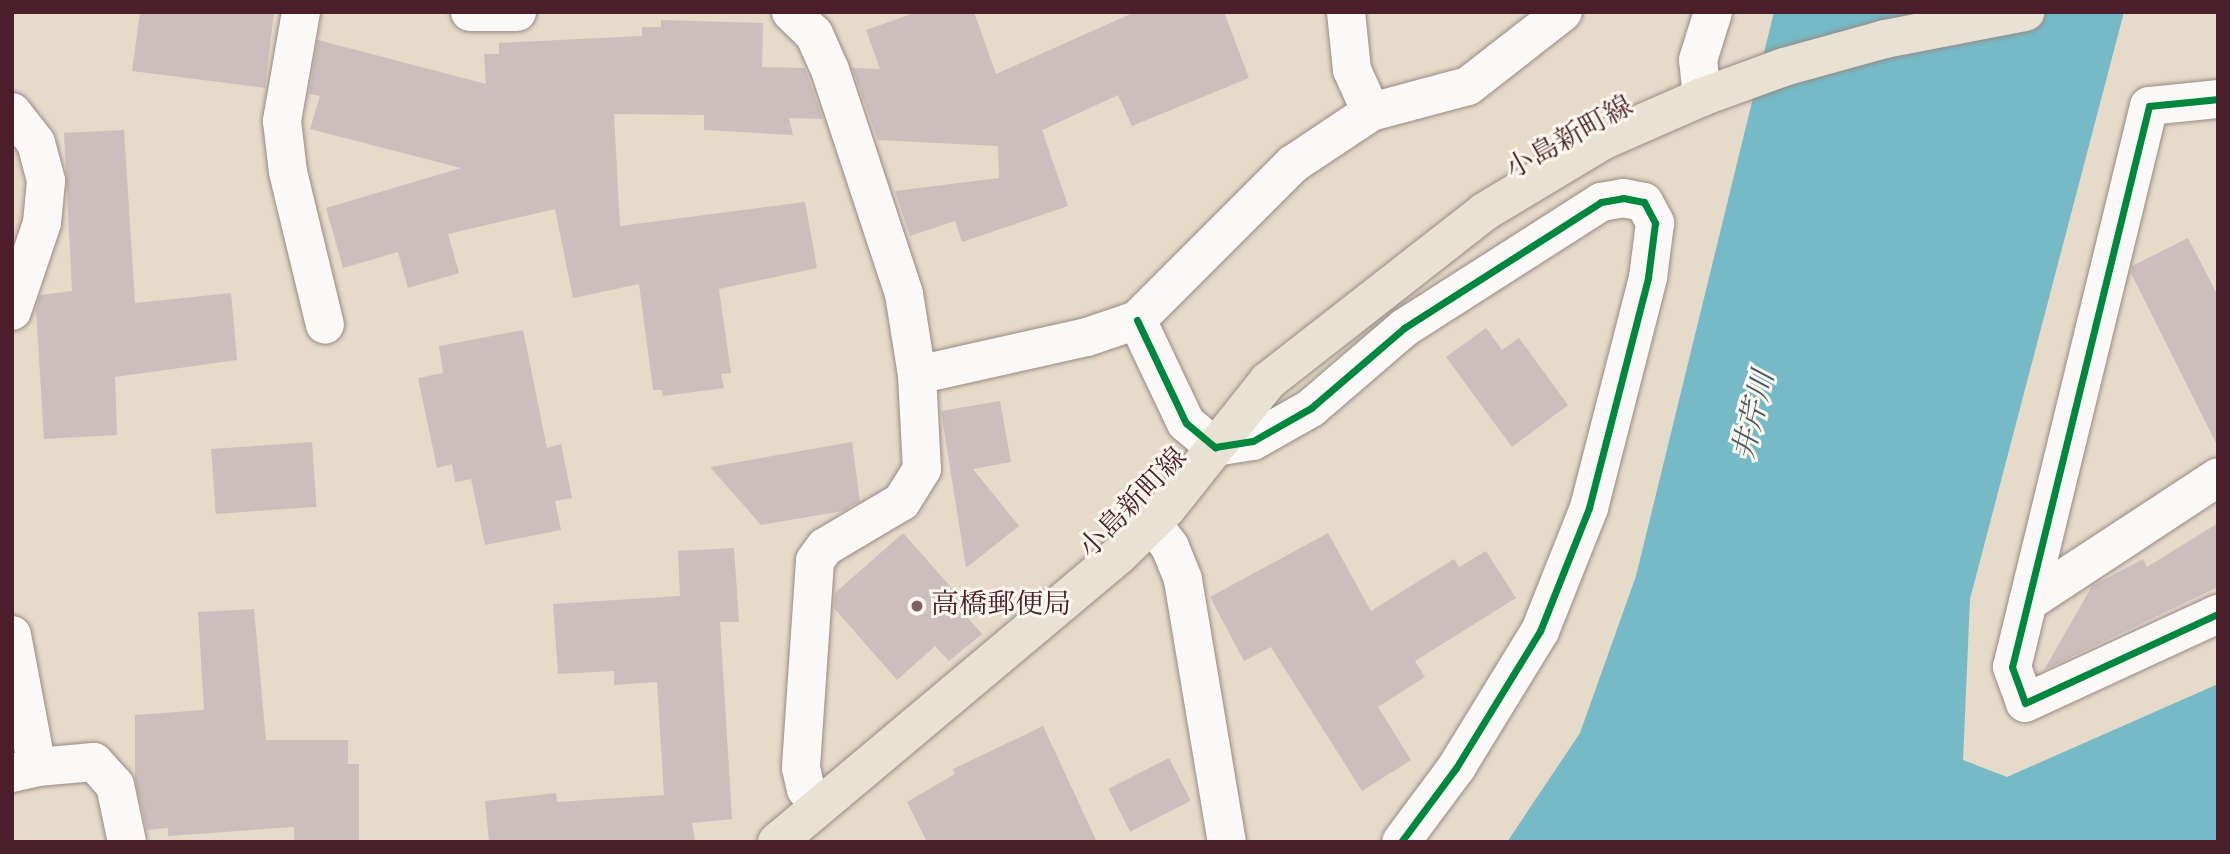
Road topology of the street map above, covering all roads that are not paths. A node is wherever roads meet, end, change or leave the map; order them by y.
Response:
1 (301, 12) edge
2 (470, 12) edge
3 (517, 12) edge
4 (791, 12) edge
5 (1346, 12) edge
6 (1563, 12) edge
7 (1713, 12) edge
8 (2025, 12) edge
9 (1718, 91) junction
10 (2218, 99) edge
11 (12, 112) edge
12 (1371, 113) junction
13 (12, 312) edge
14 (1137, 320) junction
15 (325, 325) dead end
16 (917, 375) junction
17 (1215, 447) junction
18 (2218, 477) edge
19 (1152, 523) junction
20 (2028, 602) junction
21 (2218, 614) edge
22 (12, 635) edge
23 (25, 770) edge
24 (818, 803) junction
25 (127, 842) edge
26 (778, 842) edge
27 (1227, 842) edge
28 (1401, 842) edge

1 - 15 street
2 - 3 street
4 - 16 street
5 - 12 street
6 - 12 street
7 - 9 street
8 - 9 main road, 小島新町線
9 - 17 main road, 小島新町線
10 - 20 street
11 - 13 street
12 - 14 street
14 - 16 street
14 - 17 street
16 - 24 street
17 - 19 main road, 小島新町線
17 - 28 street
18 - 20 street
19 - 24 main road, 小島新町線
19 - 27 street
20 - 21 street
22 - 23 street
23 - 25 street
24 - 26 main road, 小島新町線

